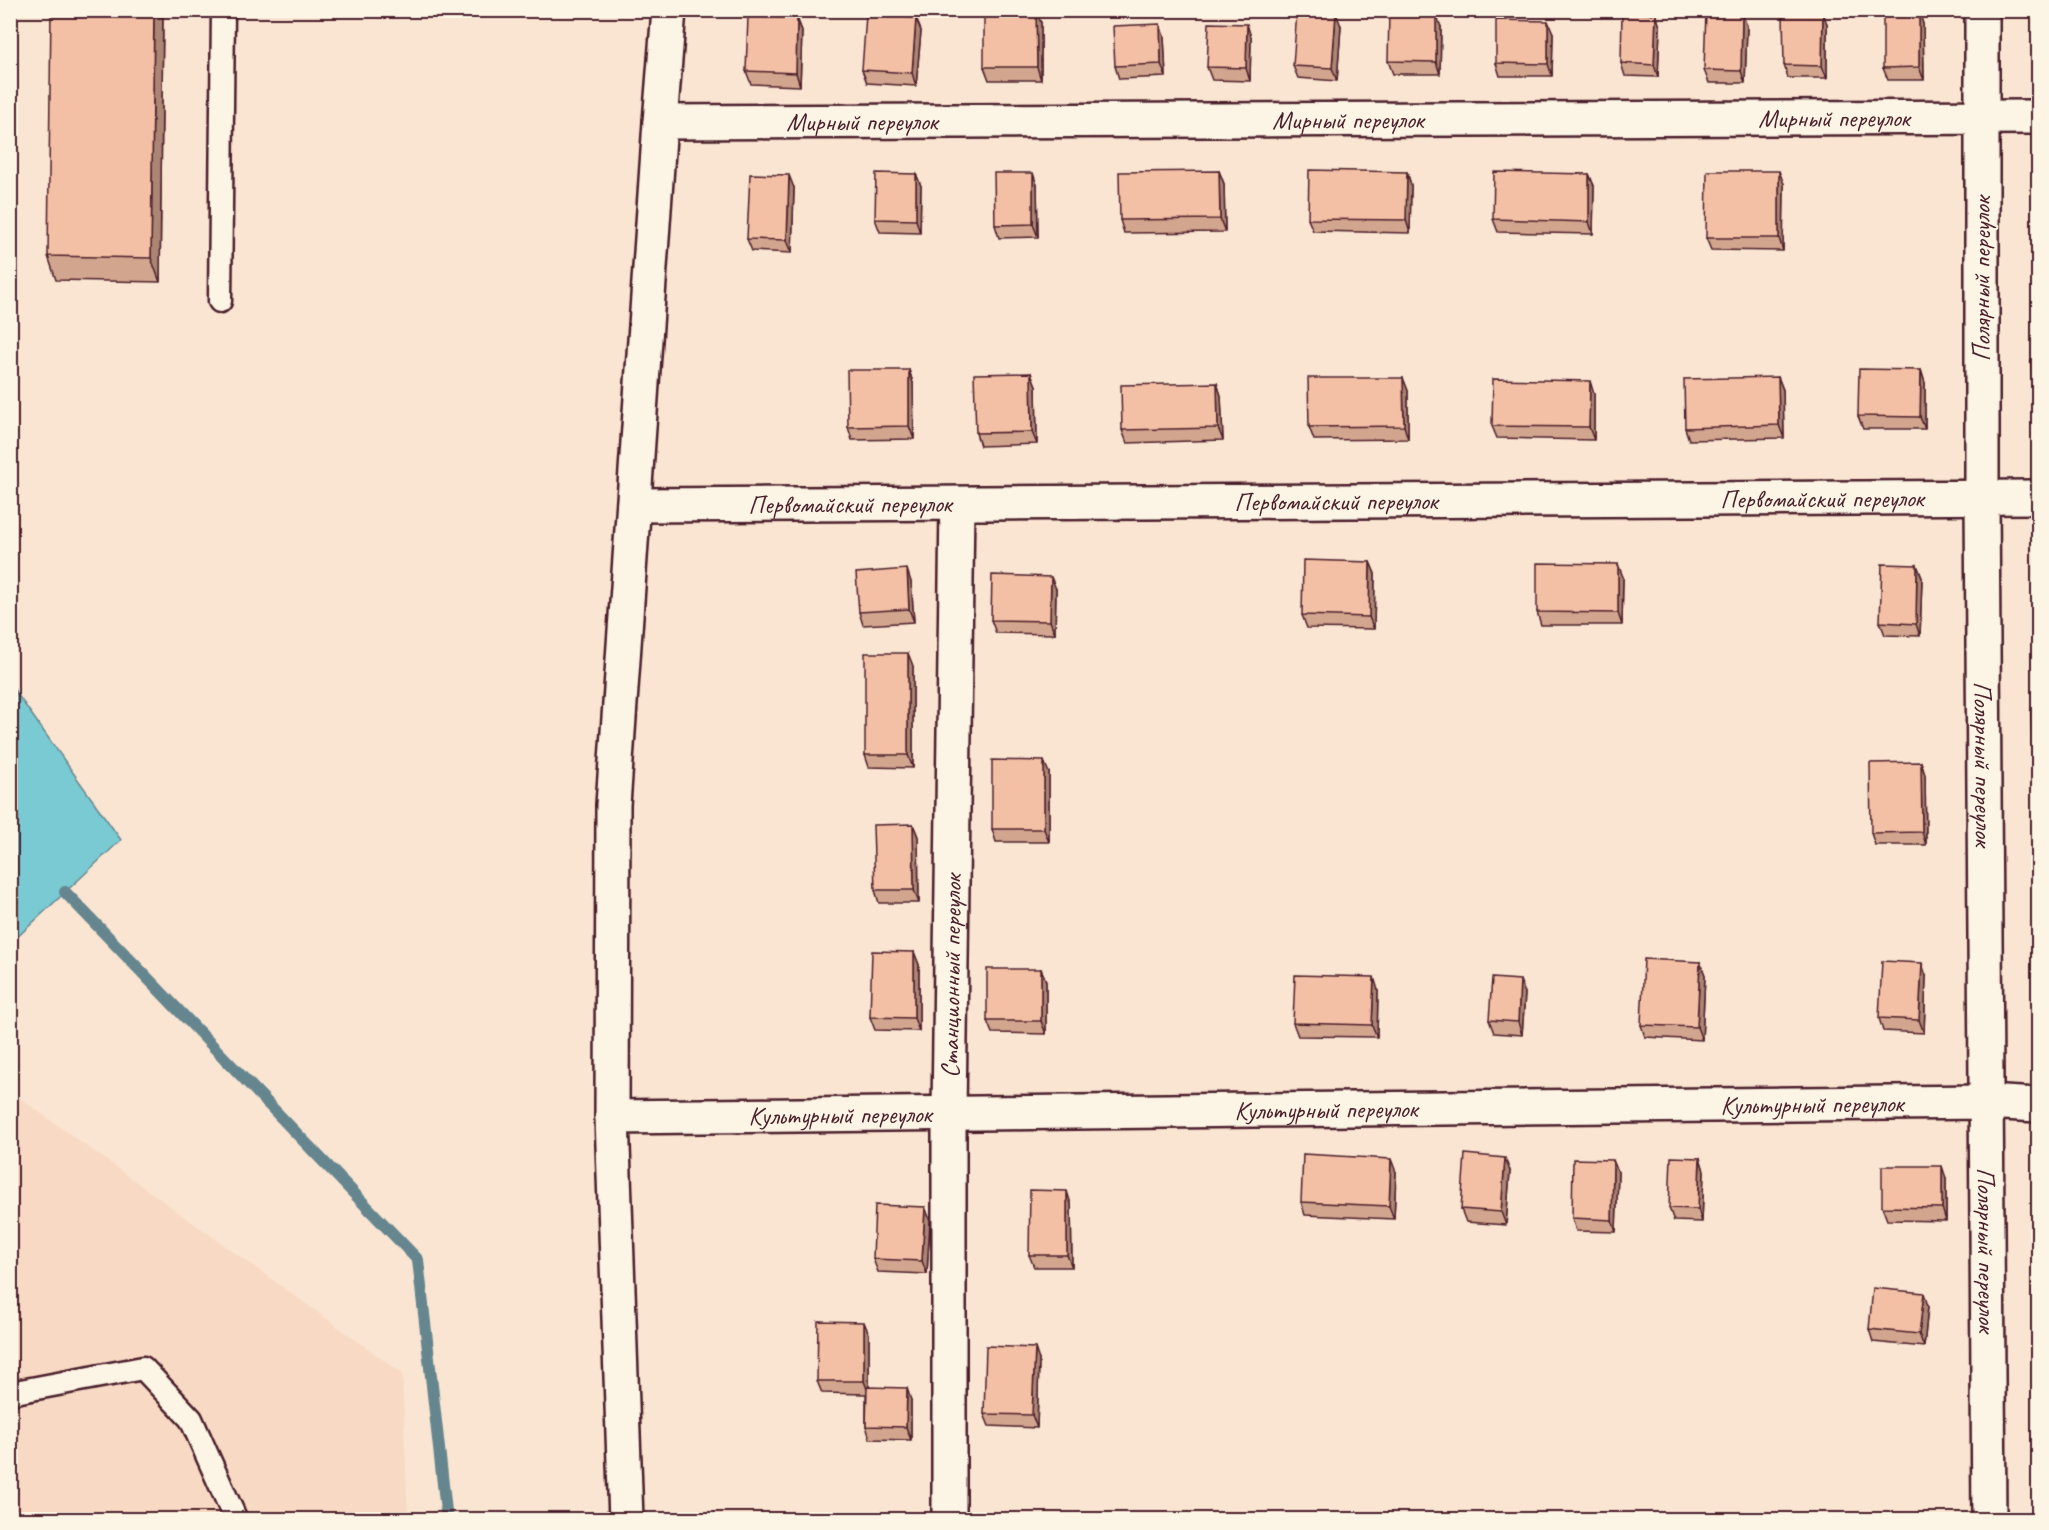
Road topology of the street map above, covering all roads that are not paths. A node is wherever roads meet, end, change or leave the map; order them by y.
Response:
1 (223, 10) edge
2 (669, 10) edge
3 (1982, 10) edge
4 (1981, 117) junction
5 (2038, 117) edge
6 (660, 122) junction
7 (220, 302) dead end
8 (2038, 497) edge
9 (1982, 498) junction
10 (957, 504) junction
11 (634, 505) junction
12 (1986, 1102) junction
13 (2038, 1105) edge
14 (949, 1113) junction
15 (612, 1117) junction
16 (10, 1393) edge
17 (236, 1520) edge
18 (626, 1520) edge
19 (949, 1520) edge
20 (1989, 1520) edge

1 - 7 lane
2 - 6 street
3 - 4 street, Полярный переулок
4 - 5 street, Мирный переулок
4 - 6 street, Мирный переулок
4 - 9 street, Полярный переулок
6 - 11 street
8 - 9 street, Первомайский переулок
9 - 10 street, Первомайский переулок
9 - 12 street, Полярный переулок
10 - 11 street, Первомайский переулок
10 - 14 street, Станционный переулок
11 - 15 street
12 - 13 street, Культурный переулок
12 - 14 street, Культурный переулок
12 - 20 street, Полярный переулок
14 - 15 street, Культурный переулок
14 - 19 street, Станционный переулок
15 - 18 street
16 - 17 lane

